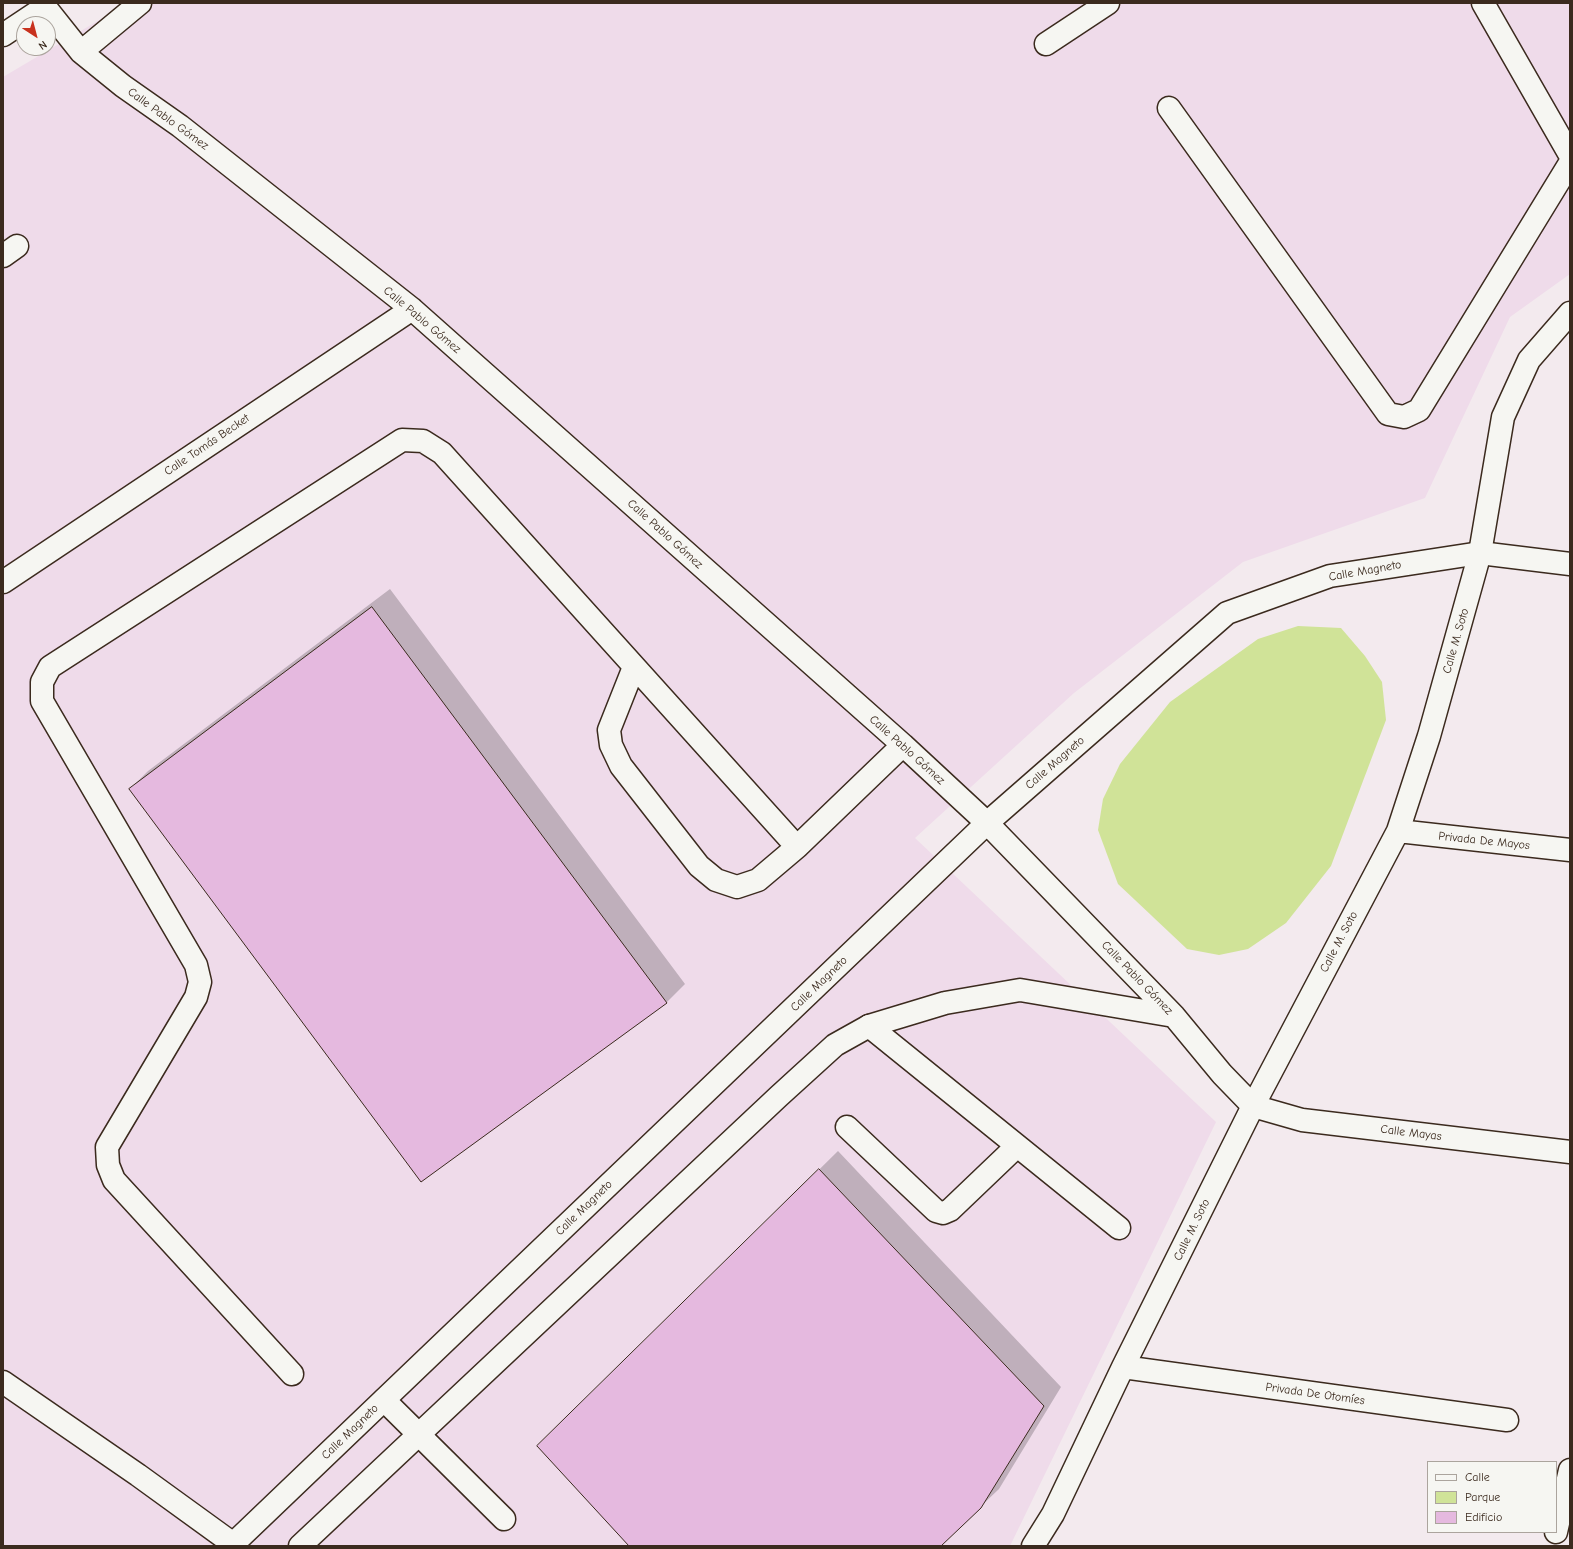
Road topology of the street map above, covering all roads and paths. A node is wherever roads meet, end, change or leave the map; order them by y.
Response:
1 (140, 3) edge
2 (1108, 3) edge
3 (1483, 3) edge
4 (43, 5) edge
5 (3, 35) edge
6 (1046, 44) dead end
7 (81, 52) junction
8 (1168, 108) dead end
9 (1570, 155) edge
10 (1570, 163) edge
11 (412, 309) junction
12 (1570, 313) edge
13 (1480, 553) junction
14 (1570, 564) edge
15 (3, 582) edge
16 (634, 667) junction
17 (903, 745) junction
18 (987, 823) junction
19 (1398, 831) junction
20 (797, 847) junction
21 (1570, 850) edge
22 (1174, 1016) junction
23 (869, 1026) junction
24 (1253, 1106) junction
25 (847, 1127) dead end
26 (1018, 1146) junction
27 (1570, 1152) edge
28 (1119, 1228) dead end
29 (1123, 1367) junction
30 (292, 1374) dead end
31 (3, 1382) edge
32 (384, 1400) junction
33 (1507, 1420) dead end
34 (418, 1435) junction
35 (1570, 1470) edge
36 (504, 1519) dead end
37 (1557, 1528) edge
38 (1556, 1533) edge
39 (234, 1545) edge
40 (300, 1546) edge
41 (1033, 1546) edge
42 (1553, 1546) edge

1 - 7 street
2 - 6 street
3 - 9 street
4 - 5 street
4 - 7 street, Calle Pablo Gómez
7 - 11 street, Calle Pablo Gómez
8 - 10 street
11 - 15 street, Calle Tomás Becket
11 - 17 street, Calle Pablo Gómez
12 - 13 street, Calle M. Soto
13 - 14 street, Calle Magneto
13 - 18 street, Calle Magneto
13 - 19 street, Calle M. Soto
16 - 20 street
16 - 20 street
16 - 30 street
17 - 18 street, Calle Pablo Gómez
17 - 20 street
18 - 22 street, Calle Pablo Gómez
18 - 32 street, Calle Magneto
19 - 21 street, Privada De Mayos
19 - 24 street, Calle M. Soto
22 - 23 street
22 - 24 street, Calle Pablo Gómez
23 - 26 street
23 - 34 street
24 - 27 street, Calle Mayas
24 - 29 street, Calle M. Soto
25 - 26 street
26 - 28 street
29 - 33 street, Privada De Otomíes
29 - 41 street, Calle M. Soto
31 - 39 street
32 - 34 street
32 - 39 street, Calle Magneto
34 - 36 street
34 - 40 street
35 - 37 street
38 - 42 street

